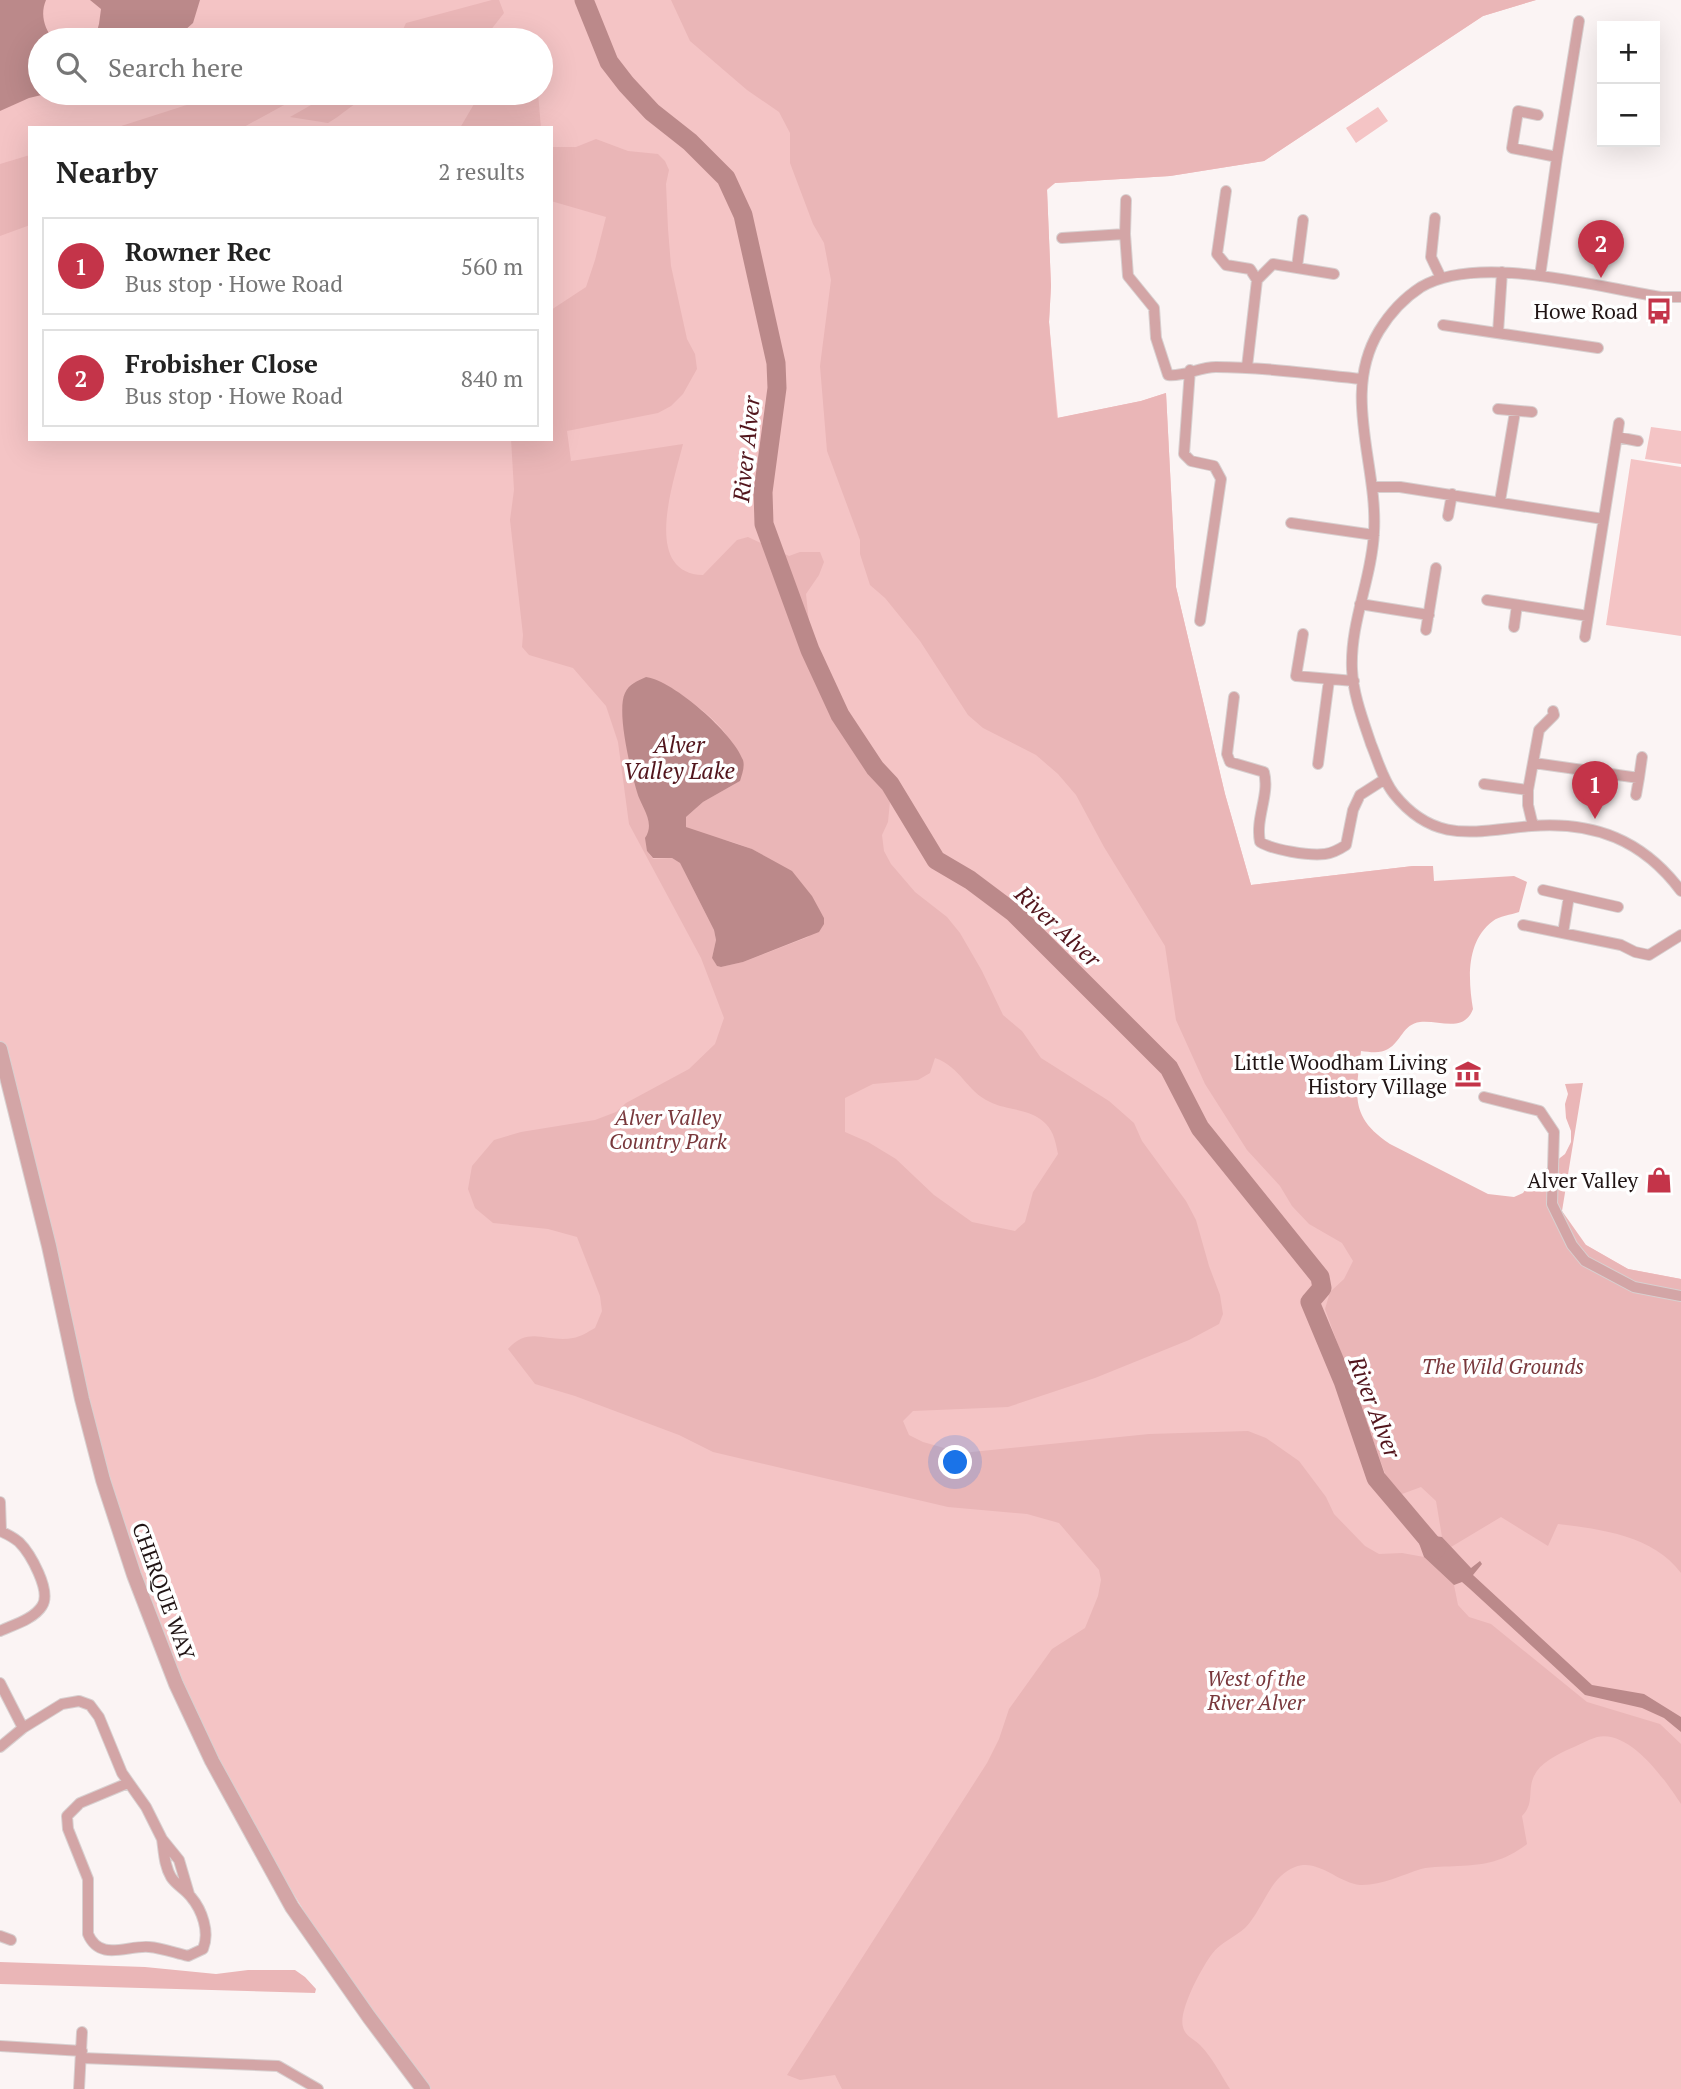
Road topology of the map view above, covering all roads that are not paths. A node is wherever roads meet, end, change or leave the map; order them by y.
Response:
1 (1579, 21) dead end
2 (1538, 115) dead end
3 (1557, 157) junction
4 (1226, 191) dead end
5 (1126, 200) dead end
6 (1435, 218) dead end
7 (1303, 220) dead end
8 (1125, 234) junction
9 (1062, 238) dead end
10 (1297, 267) junction
11 (1502, 272) junction
12 (1334, 274) dead end
13 (1540, 276) junction
14 (1441, 278) junction
15 (1258, 280) junction
16 (1681, 298) edge
17 (1443, 325) dead end
18 (1498, 334) junction
19 (1598, 348) dead end
20 (1247, 367) junction
21 (1191, 370) junction
22 (1362, 379) junction
23 (1498, 409) dead end
24 (1515, 412) junction
25 (1532, 412) dead end
26 (1619, 423) dead end
27 (1616, 438) junction
28 (1638, 441) dead end
29 (1373, 487) junction
30 (1452, 494) junction
31 (1500, 501) junction
32 (1448, 516) dead end
33 (1603, 519) junction
34 (1292, 523) dead end
35 (1374, 535) junction
36 (1436, 568) dead end
37 (1487, 600) dead end
38 (1360, 604) junction
39 (1517, 605) junction
40 (1429, 615) junction
41 (1588, 616) junction
42 (1200, 621) dead end
43 (1514, 627) dead end
44 (1426, 630) dead end
45 (1303, 634) dead end
46 (1585, 637) dead end
47 (1329, 680) junction
48 (1354, 681) junction
49 (1234, 697) dead end
50 (1553, 711) dead end
51 (1642, 757) dead end
52 (1534, 763) junction
53 (1318, 764) dead end
54 (1639, 778) junction
55 (1385, 779) junction
56 (1484, 784) dead end
57 (1528, 790) junction
58 (1636, 795) dead end
59 (1533, 826) junction
60 (1543, 890) dead end
61 (1681, 891) edge
62 (1569, 896) junction
63 (1618, 907) dead end
64 (1523, 925) dead end
65 (1563, 933) junction
66 (1681, 935) edge
67 (0, 1049) edge
68 (3, 1074) edge
69 (1484, 1097) dead end
70 (1681, 1296) edge
71 (0, 1502) edge
72 (0, 1531) edge
73 (0, 1631) edge
74 (0, 1683) edge
75 (23, 1728) junction
76 (0, 1747) edge
77 (128, 1783) junction
78 (0, 1936) edge
79 (11, 1940) dead end
80 (82, 2032) dead end
81 (0, 2046) edge
82 (82, 2054) junction
83 (79, 2089) edge
84 (318, 2089) edge
85 (423, 2089) edge

1 - 3 street
2 - 3 street
3 - 13 street
4 - 15 street
5 - 8 street
6 - 14 street
7 - 10 street
8 - 9 street
8 - 21 street
10 - 12 street
10 - 15 street
11 - 13 street
11 - 14 street
11 - 18 street
13 - 16 street
14 - 22 street
15 - 20 street
17 - 18 street
18 - 19 street
20 - 21 street
20 - 22 street
21 - 42 street
22 - 29 street
23 - 24 street
24 - 25 street
24 - 31 street
26 - 27 street
27 - 28 street
27 - 33 street
29 - 30 street
29 - 35 street
30 - 31 street
30 - 32 street
31 - 33 street
33 - 41 street
34 - 35 street
35 - 38 street
36 - 40 street
37 - 39 street
38 - 40 street
38 - 48 street
39 - 41 street
39 - 43 street
40 - 44 street
41 - 46 street
45 - 47 street
47 - 48 street
47 - 53 street
48 - 55 street
49 - 55 street
50 - 52 street
51 - 54 street
52 - 54 street
52 - 57 street
54 - 58 street
55 - 59 street
56 - 57 street
57 - 59 street
59 - 61 street
60 - 62 street
62 - 63 street
62 - 65 street
64 - 65 street
65 - 66 street
67 - 68 street, CHERQUE WAY
68 - 85 street, CHERQUE WAY
69 - 70 street
71 - 72 street
72 - 73 street
74 - 75 street
75 - 76 street
75 - 77 street
77 - 77 street
78 - 79 street
80 - 82 street
81 - 82 street
82 - 83 street
82 - 84 street

